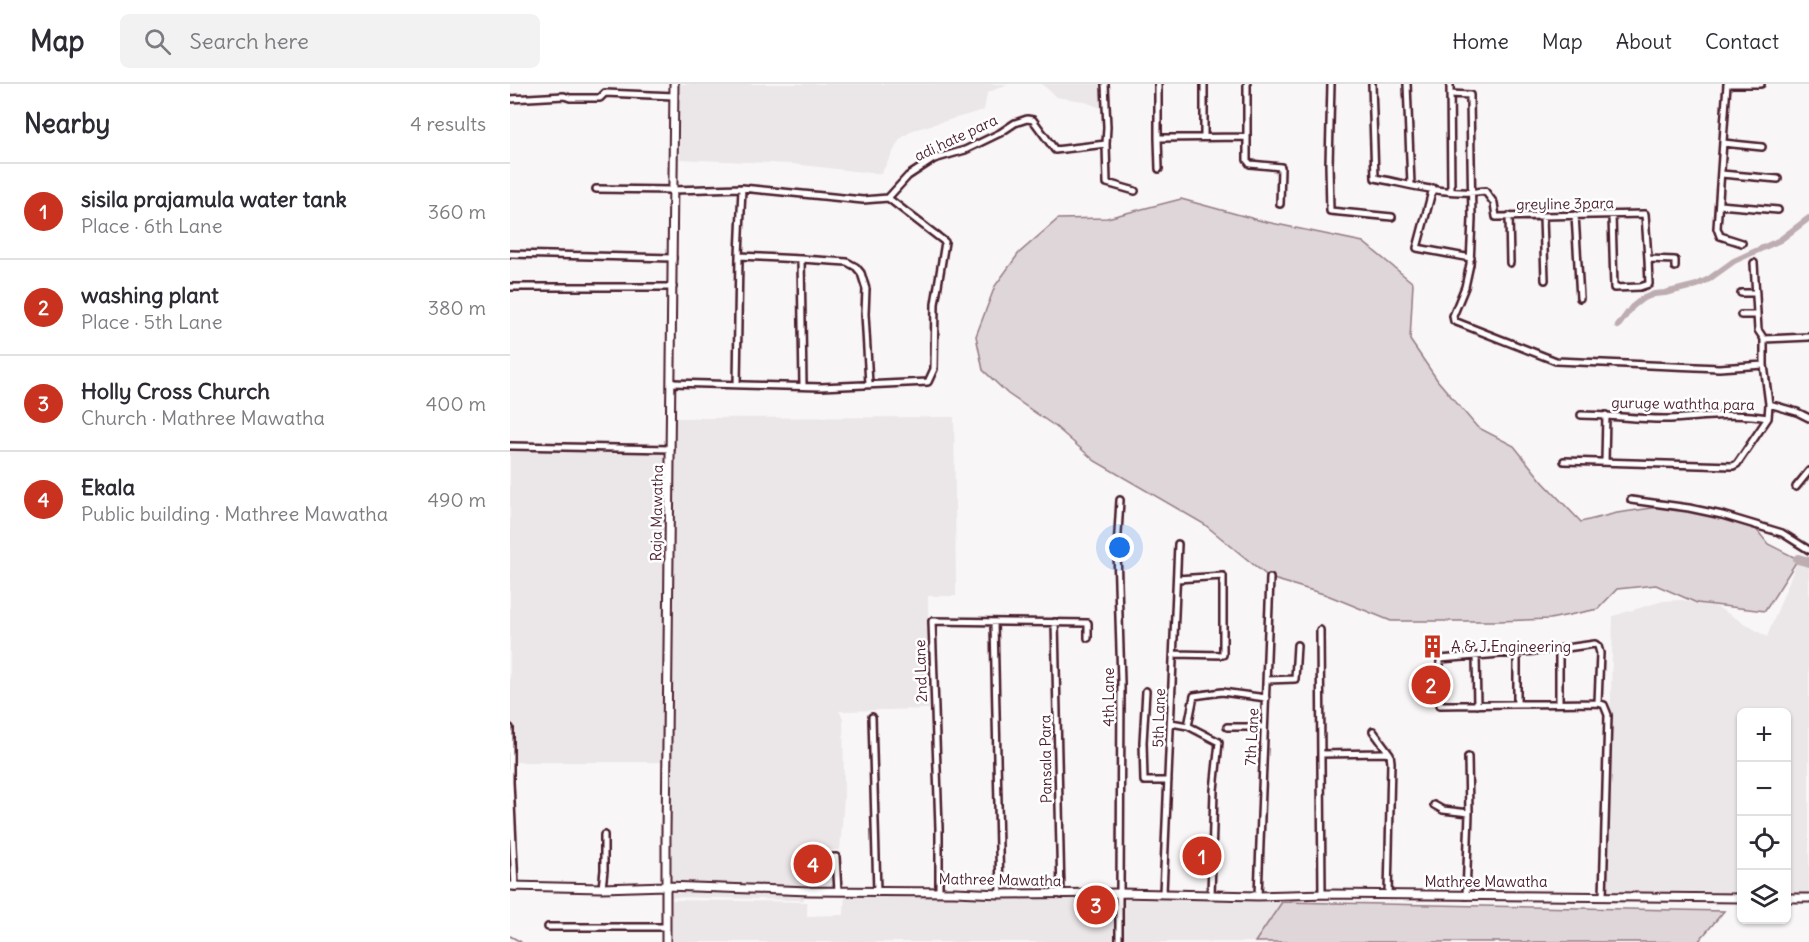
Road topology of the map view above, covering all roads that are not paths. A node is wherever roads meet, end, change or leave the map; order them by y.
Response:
1 (674, 84) edge
2 (1105, 84) edge
3 (1158, 84) edge
4 (1204, 84) edge
5 (1247, 84) edge
6 (1331, 84) edge
7 (1371, 84) edge
8 (1407, 84) edge
9 (1450, 84) edge
10 (1727, 84) edge
11 (1761, 84) edge
12 (1450, 94) junction
13 (674, 96) junction
14 (510, 99) edge
15 (1204, 137) junction
16 (1247, 137) junction
17 (1158, 138) junction
18 (1723, 143) junction
19 (1106, 144) junction
20 (1762, 147) dead end
21 (1159, 169) dead end
22 (1721, 174) junction
23 (1778, 179) dead end
24 (1411, 185) junction
25 (742, 188) junction
26 (1433, 188) junction
27 (596, 189) dead end
28 (673, 190) junction
29 (1451, 190) junction
30 (1135, 191) dead end
31 (1470, 193) junction
32 (888, 198) junction
33 (1280, 204) dead end
34 (1719, 205) junction
35 (1778, 210) dead end
36 (1575, 215) junction
37 (1611, 215) junction
38 (1509, 216) junction
39 (1543, 216) junction
40 (1392, 217) dead end
41 (1742, 243) dead end
42 (510, 254) edge
43 (739, 256) junction
44 (673, 258) junction
45 (1471, 258) junction
46 (801, 259) junction
47 (1648, 259) junction
48 (1510, 263) dead end
49 (1754, 263) dead end
50 (1675, 267) dead end
51 (1545, 280) dead end
52 (510, 287) edge
53 (673, 287) junction
54 (1741, 293) dead end
55 (1756, 293) junction
56 (1580, 298) dead end
57 (1741, 315) dead end
58 (1757, 315) junction
59 (1809, 337) edge
60 (1764, 339) junction
61 (1764, 365) junction
62 (672, 383) junction
63 (869, 384) junction
64 (737, 385) junction
65 (803, 386) junction
66 (1769, 404) junction
67 (1581, 415) dead end
68 (1606, 415) junction
69 (1768, 418) junction
70 (1809, 418) edge
71 (510, 446) edge
72 (671, 449) junction
73 (1564, 461) dead end
74 (1605, 462) junction
75 (1809, 471) edge
76 (1796, 487) dead end
77 (1120, 500) dead end
78 (1631, 500) dead end
79 (1178, 544) dead end
80 (1809, 550) edge
81 (1270, 578) dead end
82 (1177, 579) junction
83 (1055, 622) junction
84 (994, 623) junction
85 (1320, 630) dead end
86 (1088, 638) dead end
87 (1297, 645) dead end
88 (1558, 649) junction
89 (1516, 652) junction
90 (1174, 654) junction
91 (1476, 656) junction
92 (1267, 680) junction
93 (1146, 691) dead end
94 (1266, 698) junction
95 (1559, 703) junction
96 (1598, 703) junction
97 (1517, 704) junction
98 (1477, 705) junction
99 (872, 717) dead end
100 (1171, 723) junction
101 (1188, 726) junction
102 (1227, 727) dead end
103 (1264, 727) junction
104 (510, 728) edge
105 (1373, 732) dead end
106 (1321, 754) junction
107 (1390, 754) junction
108 (1468, 757) dead end
109 (1168, 781) junction
110 (1434, 805) dead end
111 (1469, 813) junction
112 (511, 821) edge
113 (604, 835) dead end
114 (820, 858) dead end
115 (512, 886) edge
116 (666, 886) junction
117 (602, 888) junction
118 (838, 891) junction
119 (939, 891) junction
120 (877, 892) junction
121 (1119, 893) junction
122 (1163, 893) junction
123 (1000, 894) junction
124 (1322, 894) junction
125 (1060, 895) junction
126 (1211, 895) junction
127 (1388, 895) junction
128 (1258, 896) junction
129 (1466, 896) junction
130 (1603, 897) junction
131 (1737, 898) edge
132 (1791, 898) edge
133 (1809, 898) edge
134 (548, 927) dead end
135 (666, 927) junction
136 (666, 942) edge
137 (1119, 942) edge

1 - 13 street, Raja Mawatha
2 - 19 street
3 - 17 street
4 - 15 street
5 - 16 street
6 - 40 street
7 - 24 street, greyline 3para
8 - 24 street
9 - 12 street
10 - 11 street
10 - 18 street
12 - 29 street
12 - 31 street
13 - 14 street
13 - 28 street, Raja Mawatha
15 - 16 street
15 - 17 street
16 - 33 street
17 - 21 street
18 - 20 street
18 - 22 street
19 - 30 street
19 - 32 street, adi hate para
22 - 23 street
22 - 34 street
24 - 26 street, greyline 3para
25 - 28 street
25 - 32 street
25 - 43 street
26 - 29 street, greyline 3para
26 - 45 street
27 - 28 street
28 - 44 street, Raja Mawatha
29 - 31 street, greyline 3para
31 - 38 street, greyline 3para
31 - 45 street
32 - 63 street
34 - 35 street
34 - 41 street
36 - 37 street, greyline 3para
36 - 39 street, greyline 3para
36 - 56 street
37 - 47 street, greyline 3para
37 - 47 street
38 - 39 street, greyline 3para
38 - 48 street
39 - 51 street
42 - 44 street
43 - 46 street
43 - 64 street
44 - 53 street, Raja Mawatha
45 - 61 street
46 - 63 street
46 - 65 street
47 - 50 street
49 - 55 street, guruge waththa para
52 - 53 street
53 - 62 street, Raja Mawatha
54 - 55 street
55 - 58 street, guruge waththa para
57 - 58 street
58 - 60 street, guruge waththa para
59 - 60 street
60 - 61 street, guruge waththa para
61 - 66 street, guruge waththa para
62 - 64 street
62 - 72 street, Raja Mawatha
63 - 65 street
64 - 65 street
66 - 69 street, guruge waththa para
66 - 70 street
67 - 68 street, guruge waththa para
68 - 69 street, guruge waththa para
68 - 74 street
69 - 74 street
71 - 72 street
72 - 116 street, Raja Mawatha
73 - 74 street
75 - 76 street
77 - 121 street, 4th Lane
78 - 80 street
79 - 82 street, 5th Lane
81 - 92 street, 7th Lane
82 - 90 street, 5th Lane
82 - 90 street
83 - 84 street, 2nd Lane
83 - 86 street, 2nd Lane
83 - 125 street, Pansala Para
84 - 119 street, 2nd Lane
84 - 123 street
85 - 106 street
87 - 92 street
88 - 89 street
88 - 95 street
88 - 96 street
89 - 91 street
89 - 97 street
90 - 100 street, 5th Lane
91 - 98 street
91 - 98 street
92 - 94 street, 7th Lane
93 - 109 street
94 - 101 street
94 - 103 street, 7th Lane
95 - 96 street
95 - 97 street
96 - 130 street
97 - 98 street
99 - 120 street
100 - 101 street
100 - 109 street, 5th Lane
101 - 126 street
102 - 103 street
103 - 128 street, 7th Lane
104 - 112 street
105 - 107 street
106 - 107 street
106 - 124 street
107 - 127 street
108 - 111 street
109 - 122 street, 5th Lane
110 - 111 street
111 - 129 street
112 - 115 street
113 - 117 street
114 - 118 street
115 - 117 street, Mathree Mawatha
116 - 117 street, Mathree Mawatha
116 - 118 street, Mathree Mawatha
116 - 135 street, Raja Mawatha
118 - 120 street, Mathree Mawatha
119 - 120 street, Mathree Mawatha
119 - 123 street, Mathree Mawatha
121 - 122 street, Mathree Mawatha
121 - 125 street, Mathree Mawatha
121 - 137 street, 4th Lane
122 - 126 street, Mathree Mawatha
123 - 125 street, Mathree Mawatha
124 - 127 street, Mathree Mawatha
124 - 128 street, Mathree Mawatha
126 - 128 street, Mathree Mawatha
127 - 129 street, Mathree Mawatha
129 - 130 street, Mathree Mawatha
130 - 131 street, Mathree Mawatha
132 - 133 street
134 - 135 street
135 - 136 street, Raja Mawatha

